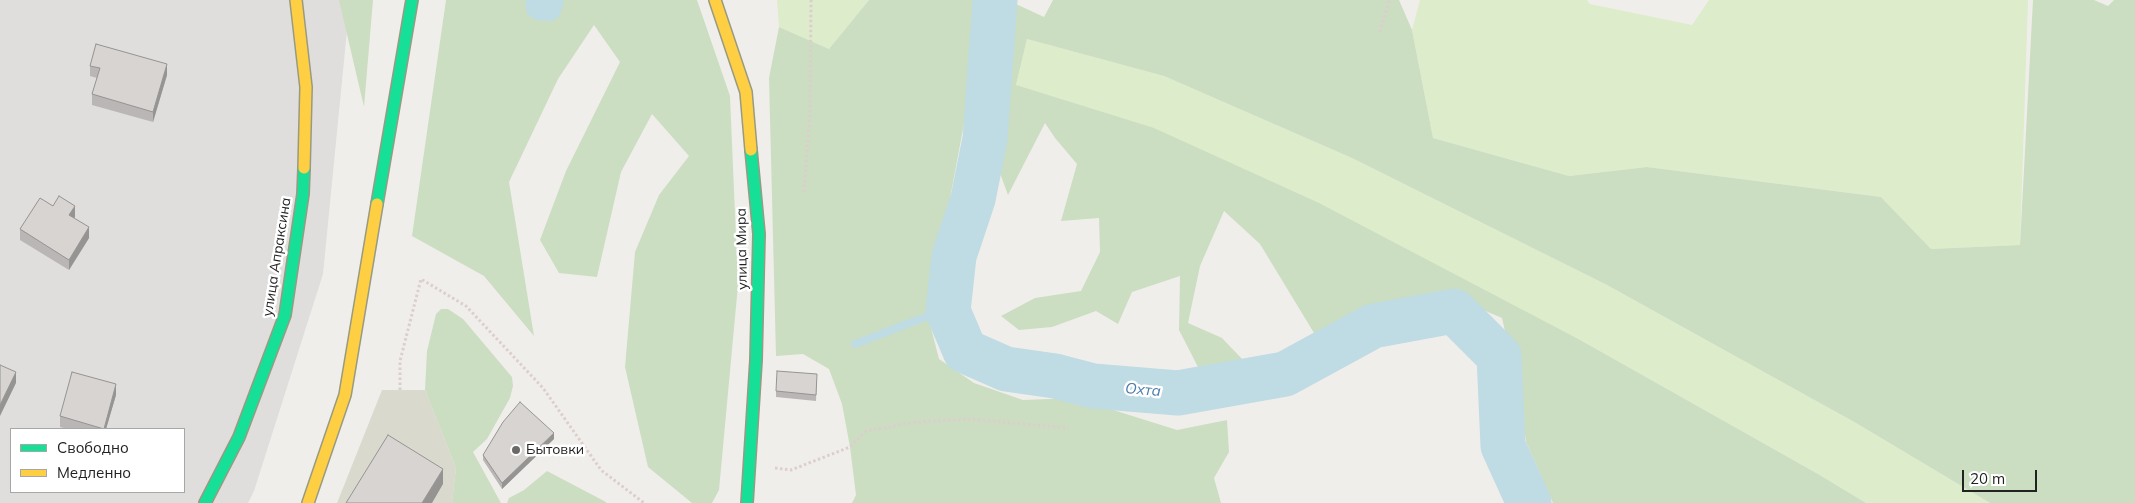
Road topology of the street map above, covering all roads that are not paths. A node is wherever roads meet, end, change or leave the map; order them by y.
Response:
1 (296, 0) edge
2 (412, 0) edge
3 (715, 0) edge
4 (204, 503) edge
5 (308, 503) edge
6 (747, 503) edge

1 - 4 street, улица Апраксина
2 - 5 street
3 - 6 street, улица Мира

